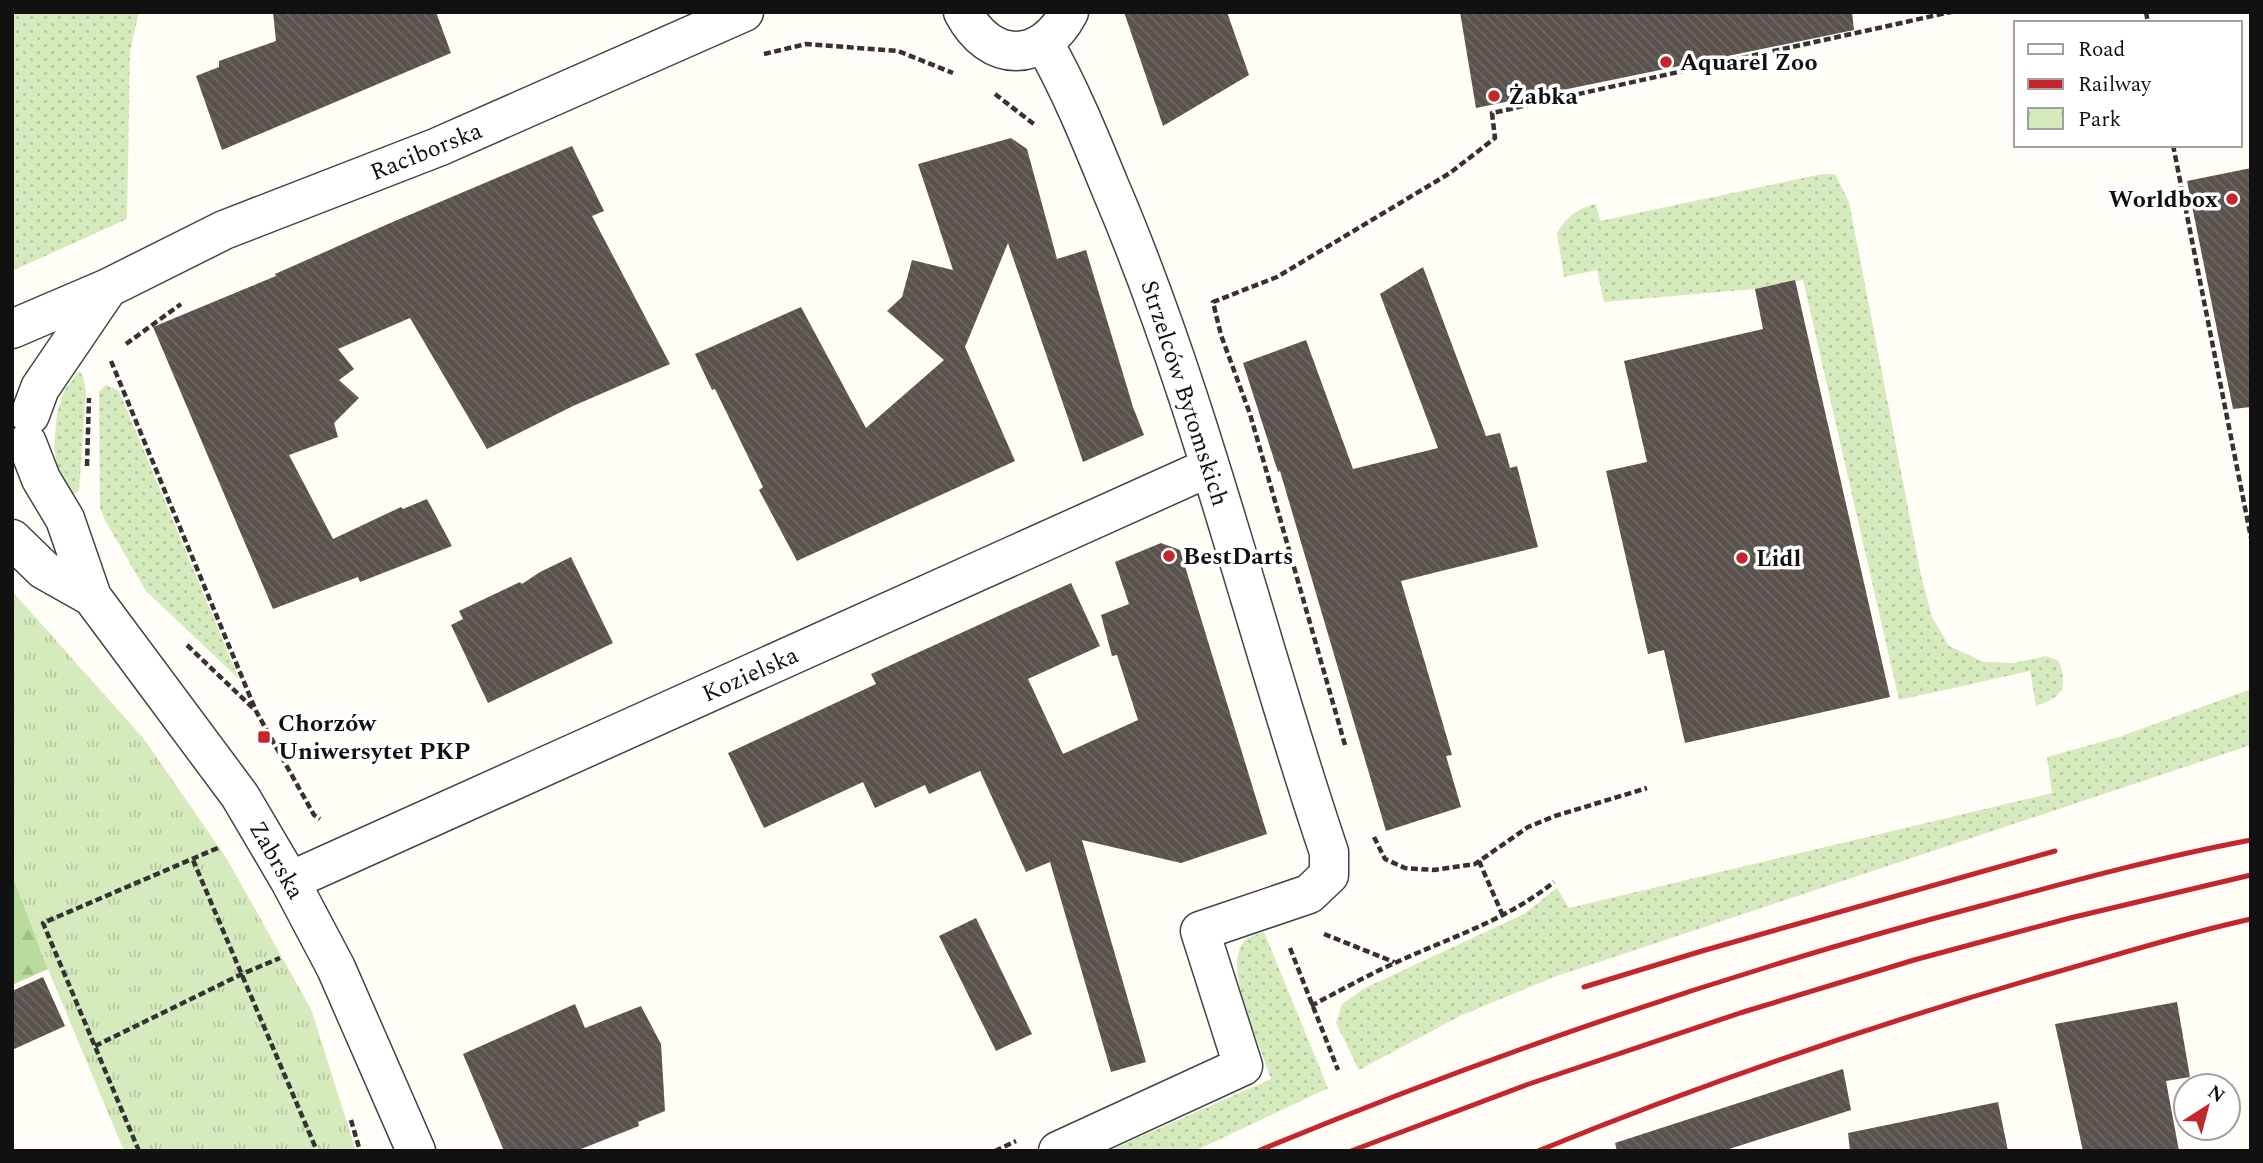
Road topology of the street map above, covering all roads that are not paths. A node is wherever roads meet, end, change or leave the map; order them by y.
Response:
1 (744, 12) edge
2 (963, 12) edge
3 (1069, 12) edge
4 (1044, 43) junction
5 (108, 288) junction
6 (12, 329) edge
7 (12, 378) edge
8 (23, 444) edge
9 (1210, 467) junction
10 (12, 539) edge
11 (92, 597) junction
12 (290, 881) junction
13 (416, 1151) edge
14 (1058, 1151) edge

1 - 5 street, Raciborska
2 - 4 street
3 - 4 street
4 - 9 street, Strzelców Bytomskich
5 - 6 street, Raciborska
5 - 8 street, Raciborska
7 - 8 street, Zabrska
8 - 11 street, Zabrska
9 - 12 street, Kozielska
9 - 14 street, Strzelców Bytomskich
10 - 11 street, Zabrska
11 - 12 street, Zabrska
12 - 13 street, Zabrska

